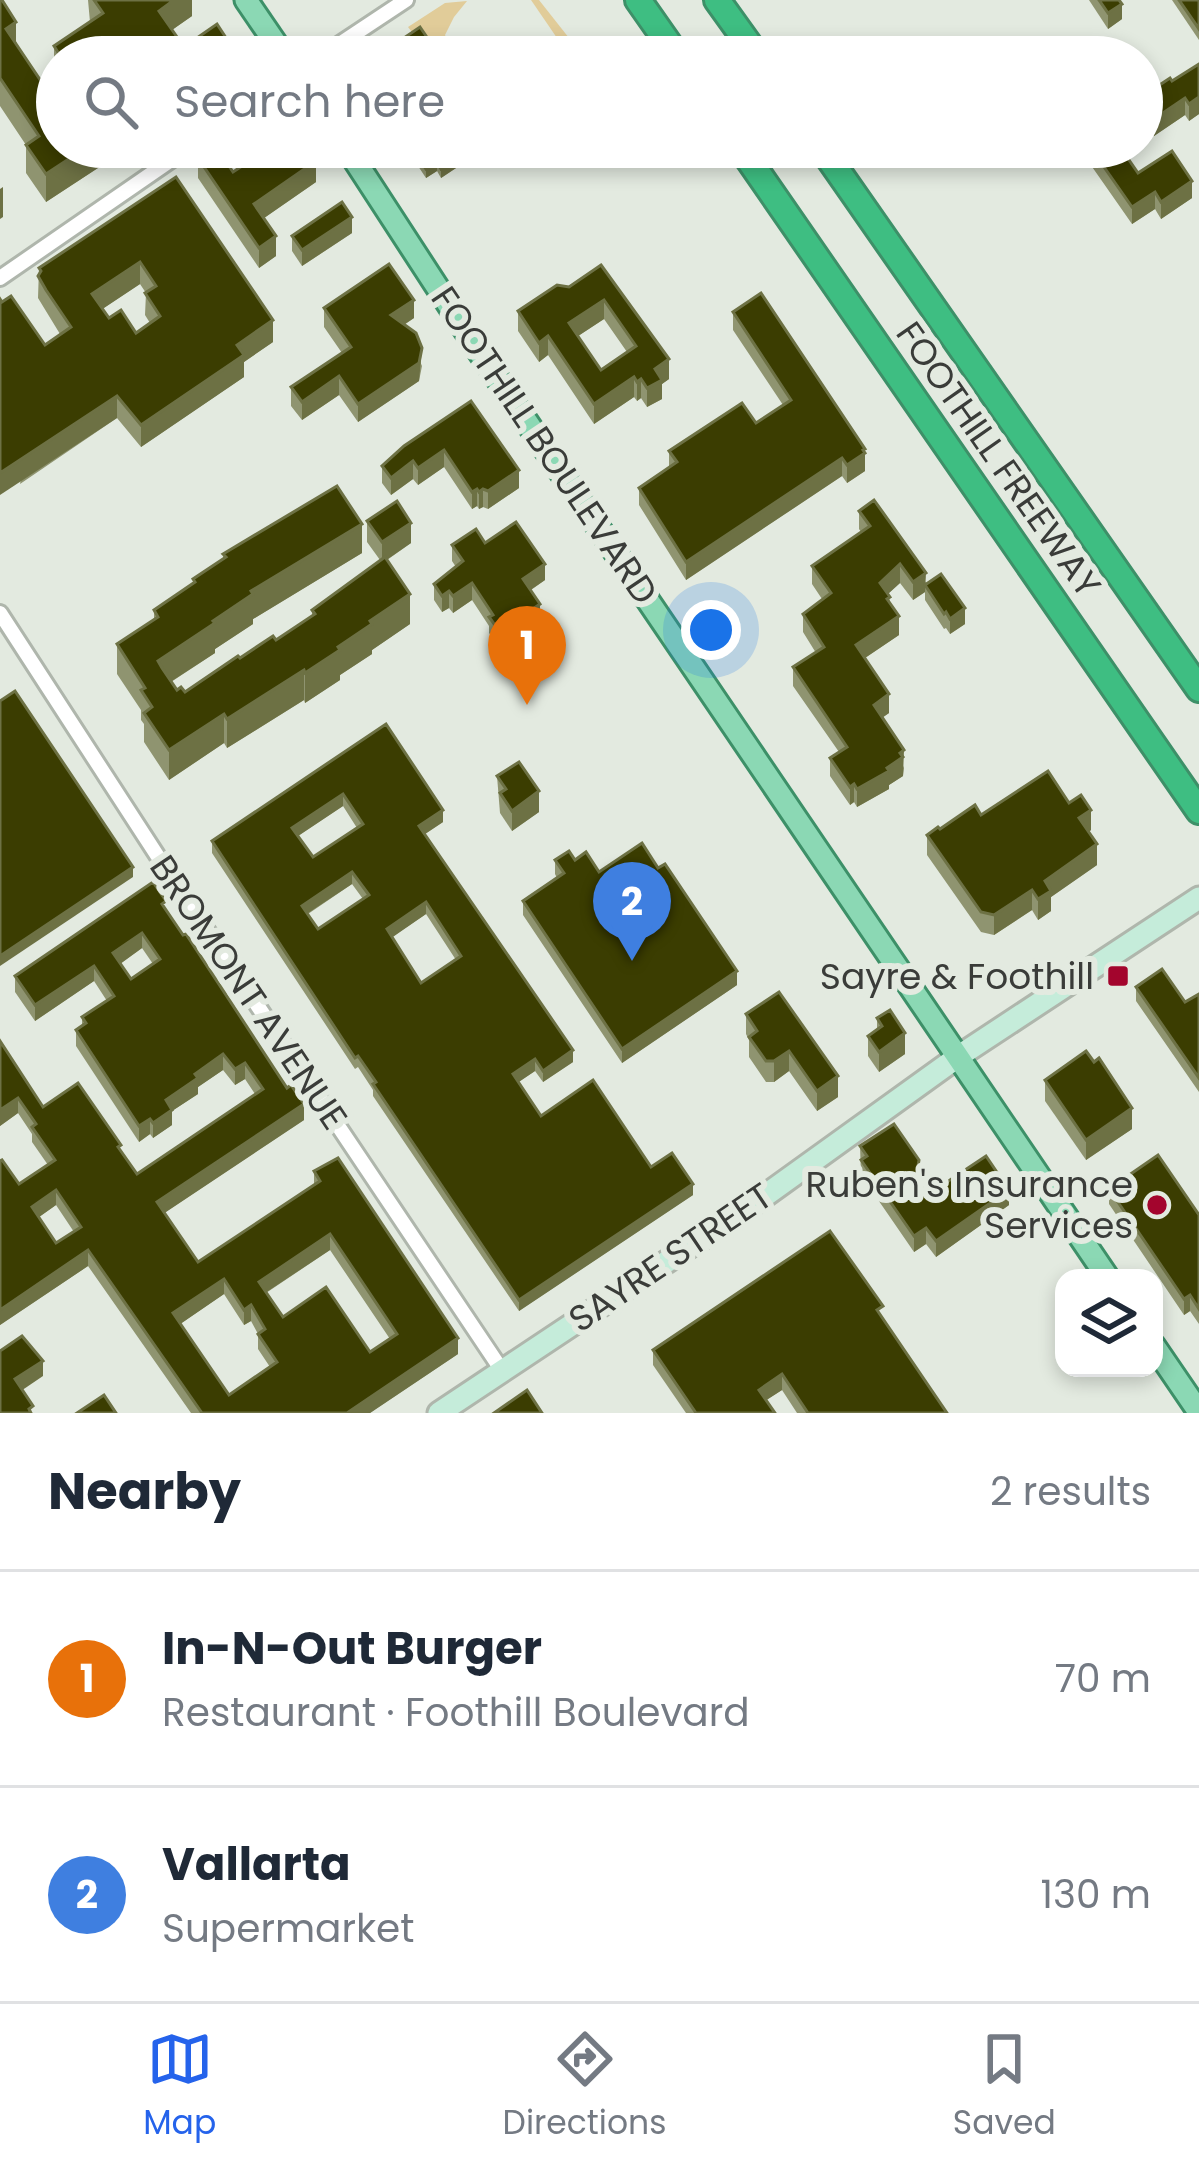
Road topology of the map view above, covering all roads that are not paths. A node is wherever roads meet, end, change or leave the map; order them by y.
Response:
1 (246, 0) edge
2 (406, 0) edge
3 (638, 0) edge
4 (718, 0) edge
5 (271, 36) edge
6 (352, 36) edge
7 (663, 36) edge
8 (743, 36) edge
9 (160, 168) edge
10 (360, 168) edge
11 (755, 168) edge
12 (836, 168) edge
13 (0, 278) edge
14 (0, 613) edge
15 (1199, 689) edge
16 (1199, 811) edge
17 (1199, 898) edge
18 (958, 1056) junction
19 (1102, 1269) edge
20 (1163, 1359) edge
21 (501, 1369) junction
22 (1199, 1412) edge
23 (439, 1413) edge

1 - 5 main road
2 - 6 street
3 - 7 highway
4 - 8 highway
9 - 13 street
10 - 18 main road, FOOTHILL BOULEVARD
11 - 16 highway, FOOTHILL FREEWAY
12 - 15 highway, FOOTHILL FREEWAY
14 - 21 street, BROMONT AVENUE
17 - 18 street, SAYRE STREET
18 - 19 main road, FOOTHILL BOULEVARD
18 - 21 street, SAYRE STREET
20 - 22 main road
21 - 23 street, SAYRE STREET

